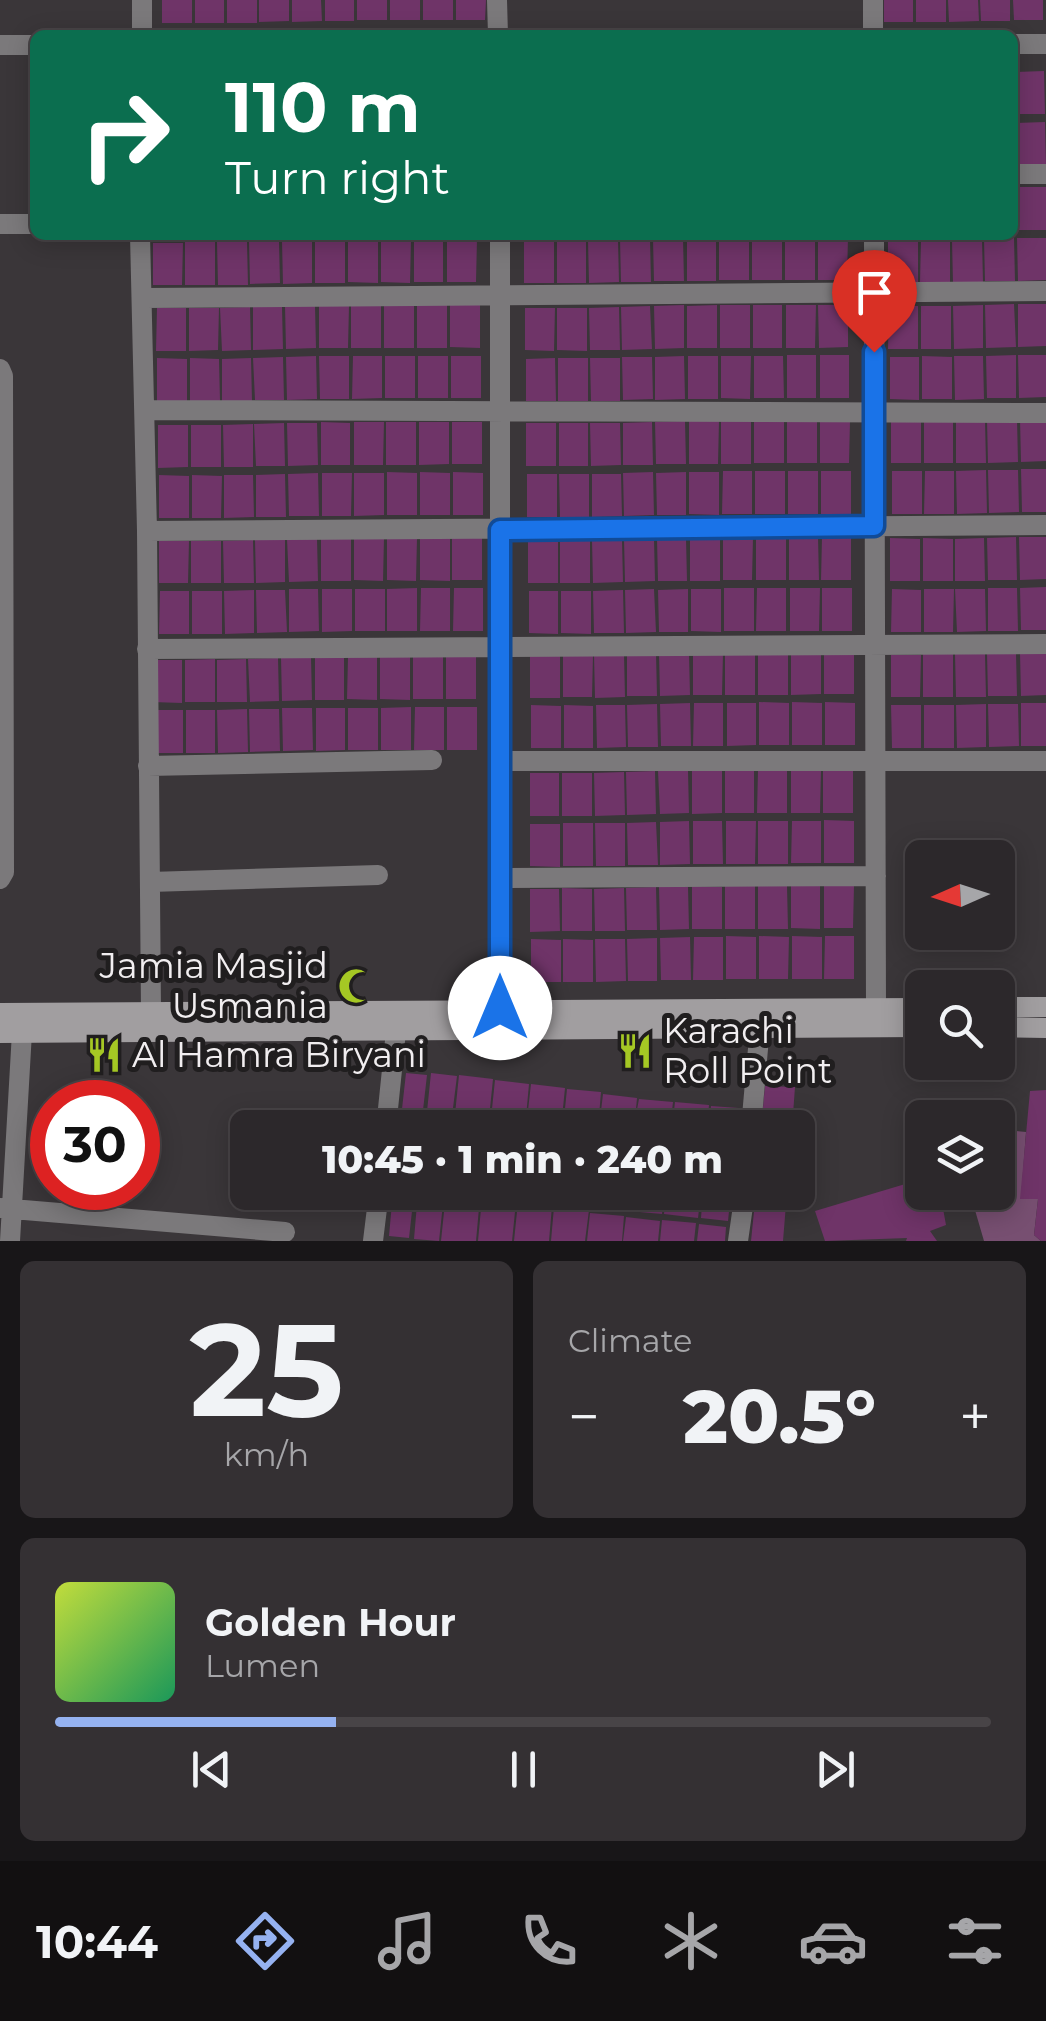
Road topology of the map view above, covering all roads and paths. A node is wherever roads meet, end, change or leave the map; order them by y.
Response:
1 (142, 0) edge
2 (497, 0) edge
3 (874, 0) edge
4 (142, 30) edge
5 (498, 30) edge
6 (874, 30) edge
7 (1018, 44) edge
8 (1046, 44) edge
9 (30, 45) edge
10 (0, 46) edge
11 (1018, 174) edge
12 (1046, 174) edge
13 (0, 224) edge
14 (30, 224) edge
15 (140, 240) edge
16 (500, 240) edge
17 (874, 240) edge
18 (874, 292) junction
19 (1046, 292) edge
20 (500, 295) junction
21 (144, 298) junction
22 (0, 370) edge
23 (145, 410) junction
24 (874, 412) junction
25 (1046, 413) edge
26 (500, 414) junction
27 (1046, 525) edge
28 (874, 526) junction
29 (500, 530) junction
30 (147, 531) junction
31 (875, 643) junction
32 (1046, 644) edge
33 (500, 645) junction
34 (148, 649) junction
35 (432, 760) dead end
36 (500, 761) junction
37 (876, 761) junction
38 (1046, 761) edge
39 (148, 766) junction
40 (378, 875) dead end
41 (876, 876) junction
42 (500, 878) junction
43 (0, 879) edge
44 (150, 882) junction
45 (1015, 1007) edge
46 (1046, 1007) edge
47 (500, 1008) junction
48 (876, 1008) junction
49 (905, 1008) edge
50 (0, 1013) edge
51 (151, 1013) junction
52 (760, 1026) junction
53 (905, 1027) edge
54 (1015, 1028) edge
55 (1046, 1028) edge
56 (396, 1031) junction
57 (500, 1031) junction
58 (0, 1032) edge
59 (22, 1032) junction
60 (388, 1110) edge
61 (753, 1110) edge
62 (7, 1208) edge
63 (377, 1210) edge
64 (742, 1210) edge
65 (285, 1232) dead end
66 (10, 1241) edge
67 (374, 1241) edge
68 (738, 1241) edge

1 - 4 street
2 - 5 street
3 - 6 street
7 - 8 street
9 - 10 street
11 - 12 street
13 - 14 street
15 - 21 street
16 - 20 street
17 - 18 street
18 - 19 street
18 - 20 street
18 - 24 street
20 - 21 street
20 - 26 street
21 - 23 street
22 - 43 street
23 - 26 street
23 - 30 street
24 - 25 street
24 - 26 street
24 - 28 street
26 - 29 street
27 - 28 street
28 - 29 street
28 - 31 street
29 - 30 street
29 - 33 street
30 - 34 street
31 - 32 street
31 - 33 street
31 - 37 street
33 - 34 street
33 - 36 street
34 - 39 street
35 - 39 street
36 - 37 street
36 - 42 street
37 - 38 street
37 - 41 street
39 - 44 street
40 - 44 street
41 - 42 street
41 - 48 street
42 - 47 street
44 - 51 street
45 - 46 street
47 - 48 street
47 - 51 street
47 - 57 street
48 - 49 street
50 - 51 street
52 - 53 street
52 - 57 street
52 - 61 street
54 - 55 street
56 - 57 street
56 - 59 street
56 - 60 street
58 - 59 street
59 - 62 street
62 - 65 street
62 - 66 street
63 - 67 street
64 - 68 street

